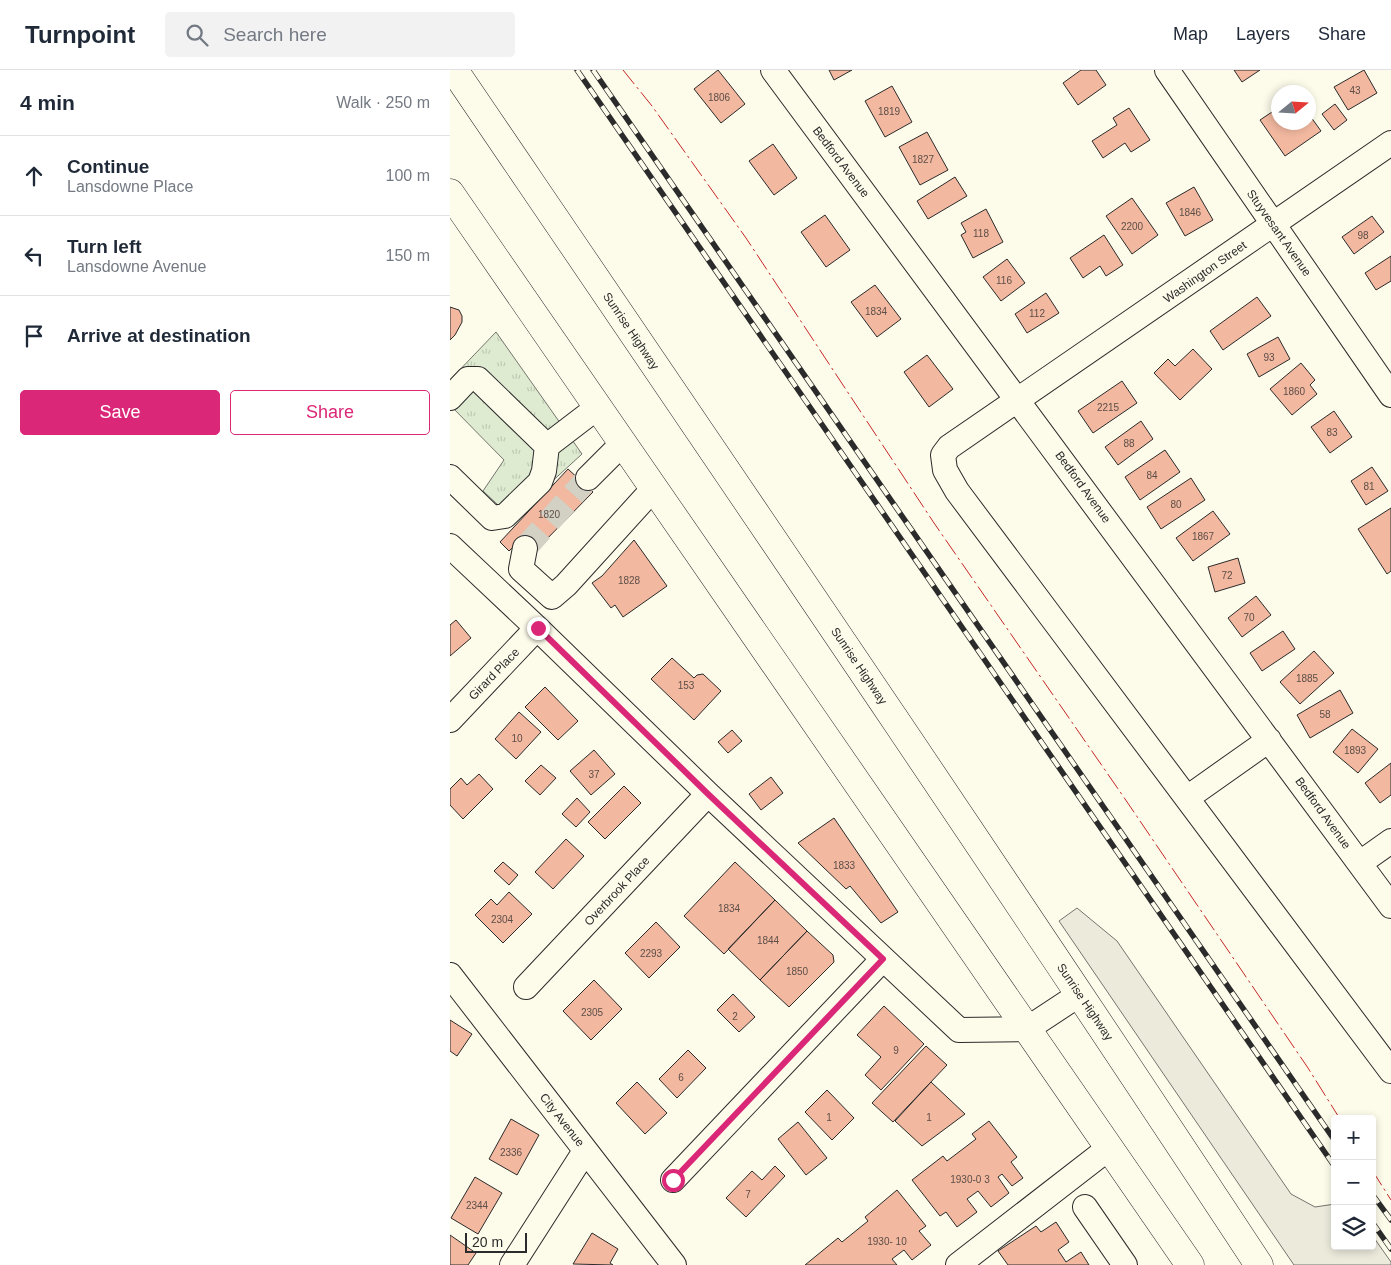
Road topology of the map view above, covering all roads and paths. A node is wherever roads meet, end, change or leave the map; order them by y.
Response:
1 (454, 70) edge
2 (773, 70) edge
3 (1167, 70) edge
4 (1391, 143) edge
5 (450, 193) edge
6 (1273, 225) junction
7 (1391, 395) edge
8 (450, 398) edge
9 (1018, 400) junction
10 (598, 407) junction
11 (623, 443) junction
12 (547, 446) junction
13 (450, 477) edge
14 (588, 478) tunnel mouth
15 (654, 488) junction
16 (450, 546) edge
17 (525, 548) tunnel mouth
18 (538, 628) junction
19 (450, 720) edge
20 (1269, 740) junction
21 (708, 794) junction
22 (1187, 798) junction
23 (1391, 841) edge
24 (1360, 863) junction
25 (1391, 906) edge
26 (883, 959) junction
27 (450, 975) edge
28 (526, 987) dead end
29 (1080, 994) junction
30 (1027, 1029) junction
31 (1391, 1071) edge
32 (1109, 1148) junction
33 (585, 1150) junction
34 (673, 1180) dead end
35 (1085, 1207) dead end
36 (512, 1265) edge
37 (674, 1265) edge
38 (958, 1265) edge
39 (1125, 1265) edge
40 (1190, 1265) edge
41 (1259, 1265) edge

1 - 29 highway, Sunrise Highway
2 - 9 street, Bedford Avenue
3 - 6 street, Stuyvesant Avenue
4 - 6 street, Washington Street
5 - 10 highway
6 - 7 street, Stuyvesant Avenue
6 - 9 street, Washington Street
8 - 12 street
9 - 20 street, Bedford Avenue
9 - 22 street, Washington Street
10 - 11 highway
10 - 12 street
11 - 14 street
11 - 15 highway
12 - 13 street
15 - 17 street
15 - 30 highway
16 - 18 street
18 - 19 street, Girard Place
18 - 21 street
20 - 22 street
20 - 24 street, Bedford Avenue
21 - 26 street
21 - 28 street, Overbrook Place
22 - 31 street, Washington Street
23 - 24 street
24 - 25 street, Bedford Avenue
26 - 30 street
26 - 34 street
27 - 33 street, City Avenue
29 - 30 street
29 - 41 highway, Sunrise Highway
30 - 32 highway
32 - 38 street
32 - 40 highway
33 - 36 street
33 - 37 street, City Avenue
35 - 39 street

